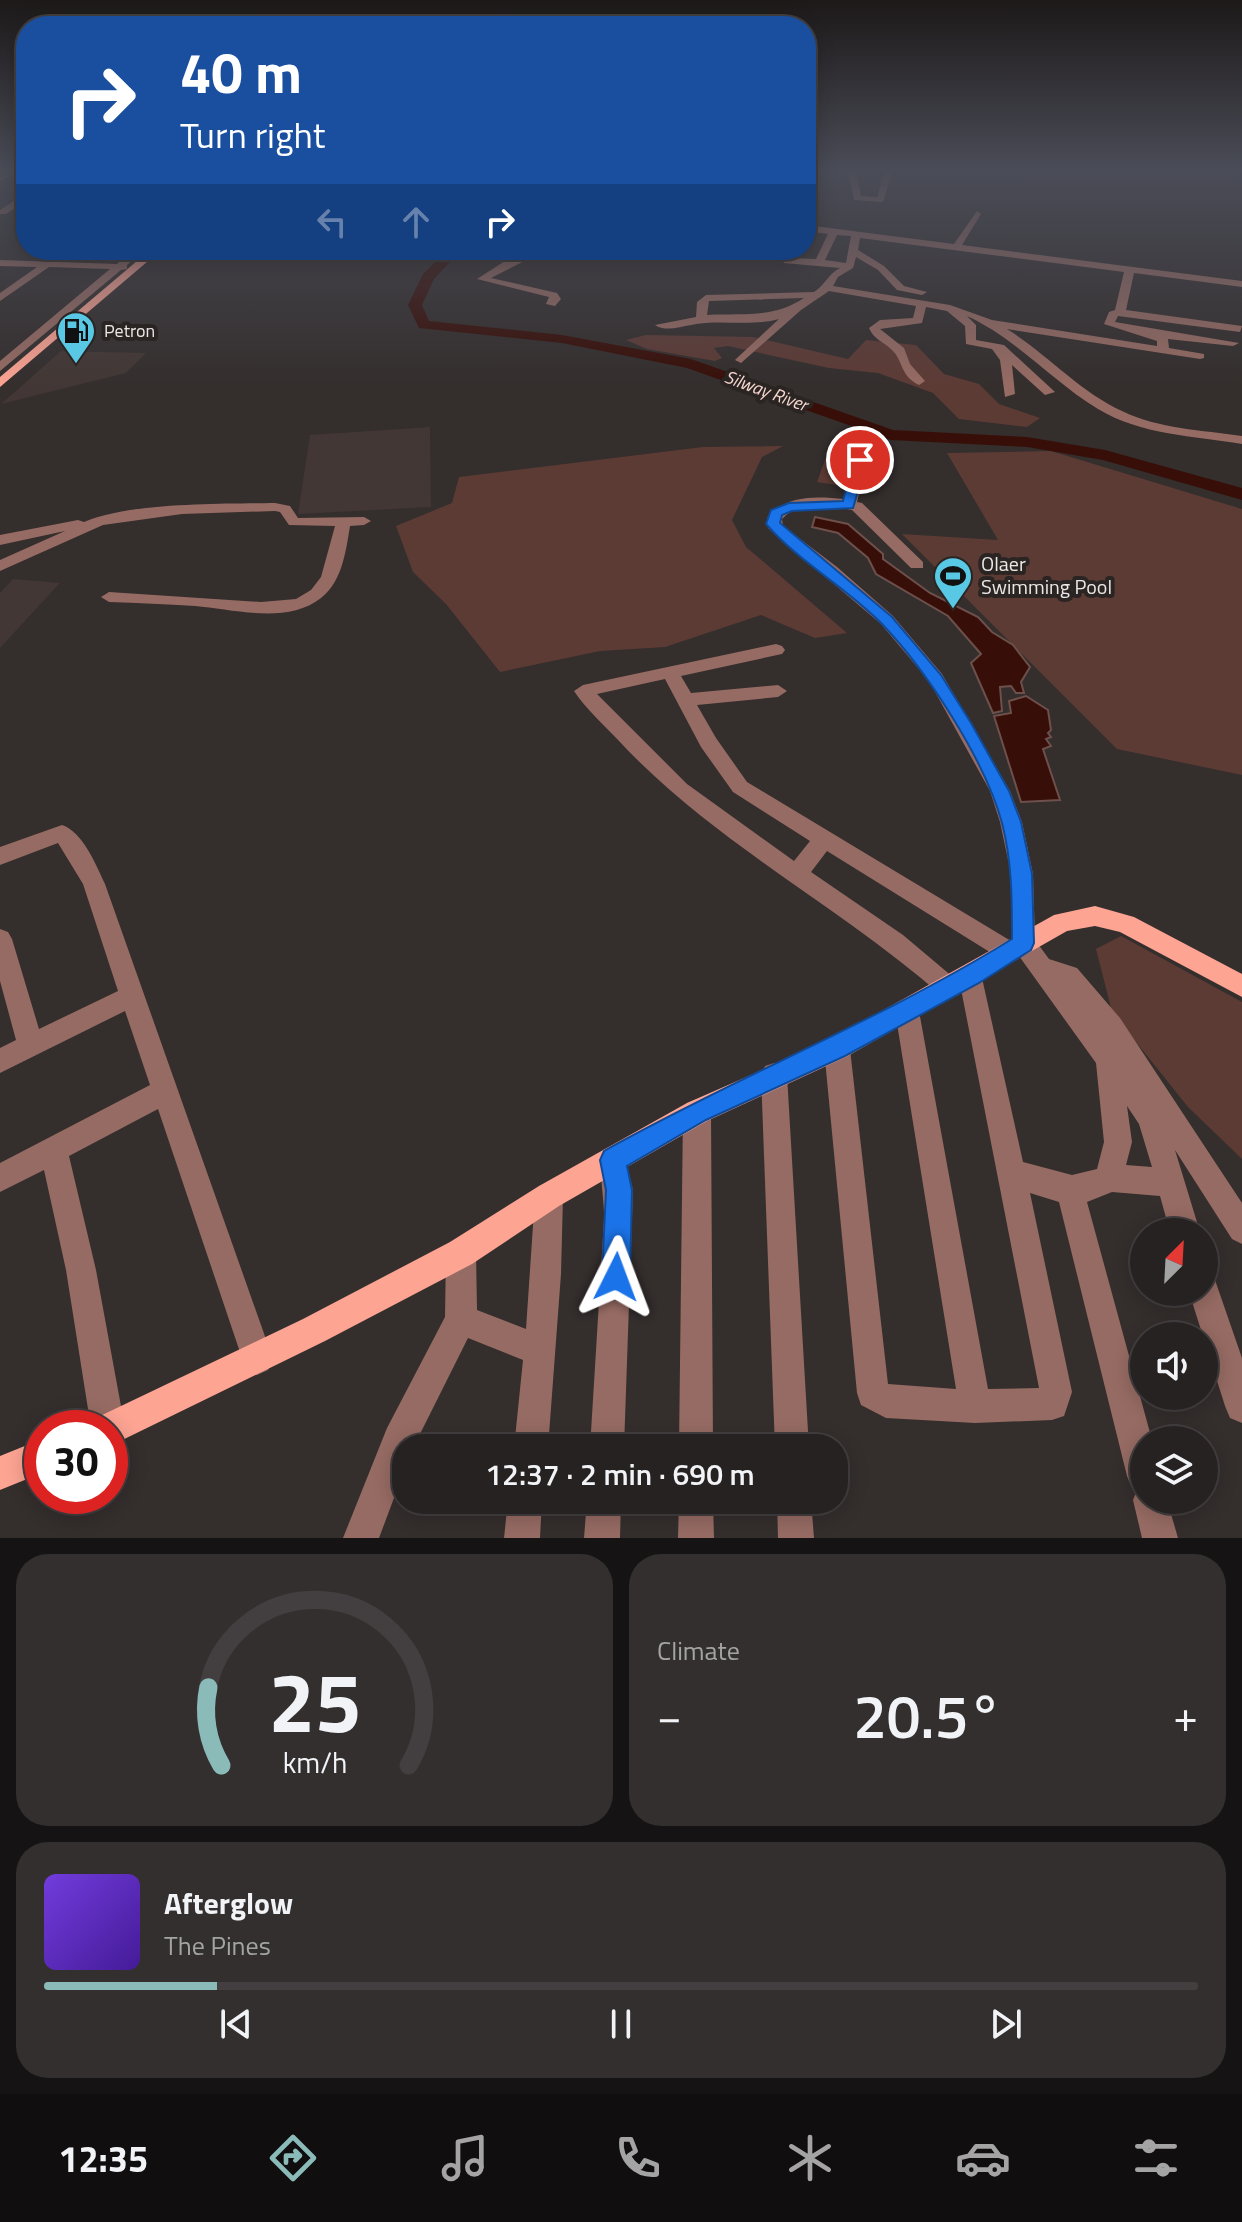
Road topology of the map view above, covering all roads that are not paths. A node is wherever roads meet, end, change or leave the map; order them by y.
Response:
1 (828, 243) edge
2 (854, 243) edge
3 (912, 243) edge
4 (959, 243) edge
5 (957, 246) junction
6 (853, 251) junction
7 (1001, 252) junction
8 (982, 257) dead end
9 (127, 260) edge
10 (144, 260) edge
11 (516, 260) edge
12 (787, 260) edge
13 (819, 262) junction
14 (0, 263) edge
15 (46, 265) junction
16 (850, 266) junction
17 (119, 267) junction
18 (135, 267) junction
19 (1130, 269) junction
20 (1242, 284) edge
21 (819, 293) junction
22 (0, 298) edge
23 (888, 298) junction
24 (922, 298) junction
25 (551, 304) dead end
26 (950, 308) junction
27 (1120, 312) junction
28 (878, 313) dead end
29 (701, 321) junction
30 (992, 323) junction
31 (660, 325) dead end
32 (1240, 329) edge
33 (1148, 332) junction
34 (1233, 343) dead end
35 (0, 346) edge
36 (998, 347) junction
37 (22, 348) junction
38 (40, 349) junction
39 (1163, 350) junction
40 (1200, 356) dead end
41 (741, 360) dead end
42 (0, 367) edge
43 (919, 381) dead end
44 (0, 383) edge
45 (1049, 392) dead end
46 (1009, 394) dead end
47 (1242, 440) edge
48 (860, 460) dead end
49 (849, 505) junction
50 (100, 521) junction
51 (364, 521) dead end
52 (343, 522) junction
53 (36, 531) junction
54 (0, 540) edge
55 (36, 551) junction
56 (917, 565) dead end
57 (0, 566) edge
58 (109, 597) dead end
59 (776, 650) dead end
60 (670, 672) junction
61 (778, 691) dead end
62 (688, 700) junction
63 (824, 839) junction
64 (0, 856) edge
65 (798, 872) junction
66 (0, 939) edge
67 (1016, 948) junction
68 (1042, 968) junction
69 (961, 982) junction
70 (1242, 986) edge
71 (134, 995) junction
72 (907, 1011) junction
73 (31, 1046) junction
74 (837, 1049) junction
75 (0, 1061) edge
76 (1109, 1061) junction
77 (774, 1075) junction
78 (167, 1090) junction
79 (697, 1112) junction
80 (54, 1151) junction
81 (613, 1160) junction
82 (1010, 1171) junction
83 (0, 1178) edge
84 (1109, 1178) junction
85 (1168, 1182) junction
86 (1070, 1190) junction
87 (549, 1196) junction
88 (1180, 1218) edge
89 (1242, 1229) edge
90 (461, 1253) junction
91 (1209, 1306) edge
92 (461, 1319) junction
93 (540, 1351) junction
94 (257, 1359) junction
95 (975, 1406) junction
96 (1242, 1406) edge
97 (106, 1410) edge
98 (128, 1420) edge
99 (1131, 1426) edge
100 (532, 1434) edge
101 (608, 1434) edge
102 (696, 1434) edge
103 (791, 1434) edge
104 (24, 1463) edge
105 (0, 1473) edge
106 (524, 1514) edge
107 (603, 1514) edge
108 (696, 1514) edge
109 (795, 1514) edge
110 (1154, 1514) edge
111 (361, 1538) edge
112 (522, 1538) edge
113 (602, 1538) edge
114 (696, 1538) edge
115 (796, 1538) edge
116 (1160, 1538) edge

1 - 13 street
2 - 6 street
3 - 5 street
4 - 5 street
5 - 7 street
6 - 16 street
6 - 24 street
7 - 8 street
7 - 19 street
9 - 17 street
10 - 18 main road
11 - 25 street
12 - 13 street
13 - 16 street
14 - 15 street
15 - 17 street
15 - 22 street
16 - 21 street
17 - 18 street
17 - 37 street
18 - 38 main road
19 - 20 street
19 - 27 street
21 - 23 street
21 - 29 street
21 - 29 street
21 - 41 street
23 - 24 street
23 - 28 street
24 - 26 street
24 - 43 street
26 - 30 street
26 - 36 street
27 - 32 street
27 - 33 street
29 - 31 street
30 - 39 street
30 - 47 street
33 - 34 street
33 - 39 street
35 - 37 street
36 - 45 street
36 - 46 street
37 - 38 street
37 - 42 street
38 - 44 main road
39 - 40 street
48 - 49 street
49 - 56 street
49 - 67 street
50 - 52 street
50 - 53 street
50 - 55 street
51 - 52 street
52 - 58 street
53 - 54 street
53 - 55 street
55 - 57 street
59 - 60 street
60 - 62 street
60 - 65 street
61 - 62 street
62 - 63 street
63 - 65 street
63 - 67 street
64 - 71 street
65 - 69 street
66 - 73 street
67 - 68 street
67 - 69 main road
67 - 70 main road
68 - 76 street
68 - 89 street
69 - 72 main road
69 - 82 street
71 - 73 street
71 - 78 street
72 - 74 main road
72 - 95 street
73 - 75 street
74 - 77 main road
74 - 95 street
76 - 84 street
76 - 85 street
77 - 79 main road
77 - 103 street
78 - 80 street
78 - 94 street
79 - 81 main road
79 - 102 street
80 - 83 street
80 - 97 street
81 - 87 main road
81 - 101 street
82 - 86 street
82 - 95 street
84 - 85 street
84 - 86 street
85 - 88 street
86 - 99 street
87 - 90 main road
87 - 93 street
90 - 92 street
90 - 94 main road
91 - 96 street
92 - 93 street
92 - 111 street
93 - 100 street
94 - 98 main road
104 - 105 main road
106 - 112 street
107 - 113 street
108 - 114 street
109 - 115 street
110 - 116 street

